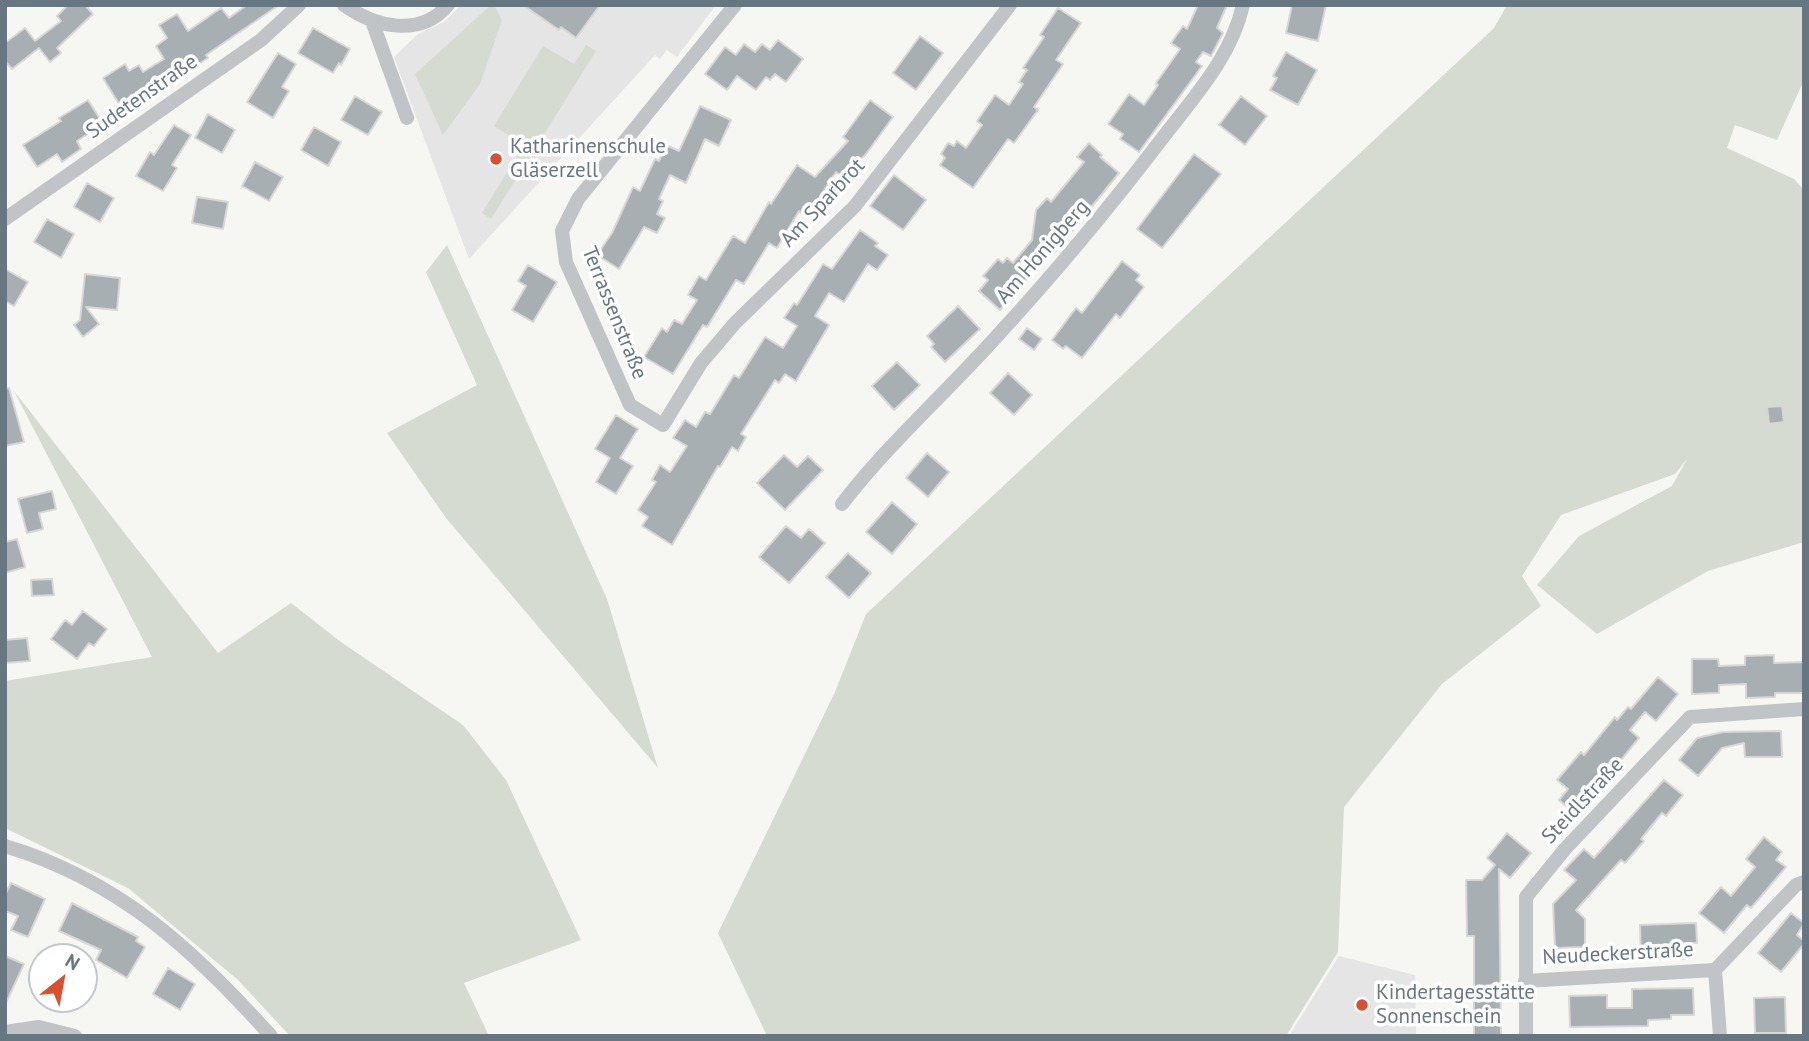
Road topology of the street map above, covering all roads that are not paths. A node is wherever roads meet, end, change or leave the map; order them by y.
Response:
1 (299, 5) edge
2 (344, 5) edge
3 (448, 5) edge
4 (735, 5) edge
5 (1010, 5) edge
6 (1243, 5) edge
7 (373, 20) junction
8 (407, 118) dead end
9 (5, 219) edge
10 (663, 425) joint
11 (842, 504) dead end
12 (1804, 709) edge
13 (5, 846) edge
14 (1804, 882) edge
15 (1715, 970) junction
16 (1525, 981) junction
17 (5, 1032) edge
18 (75, 1036) edge
19 (271, 1036) edge
20 (1526, 1036) edge
21 (1720, 1036) edge

1 - 9 street, Sudetenstraße
2 - 7 street
3 - 7 street
4 - 10 street, Terrassenstraße
5 - 10 street, Am Sparbrot
6 - 11 street, Am Honigberg
7 - 8 street
12 - 16 street, Steidlstraße
13 - 19 street
14 - 15 street, Neudeckerstraße
15 - 16 street, Neudeckerstraße
15 - 21 street
16 - 20 street, Steidlstraße
17 - 18 street

